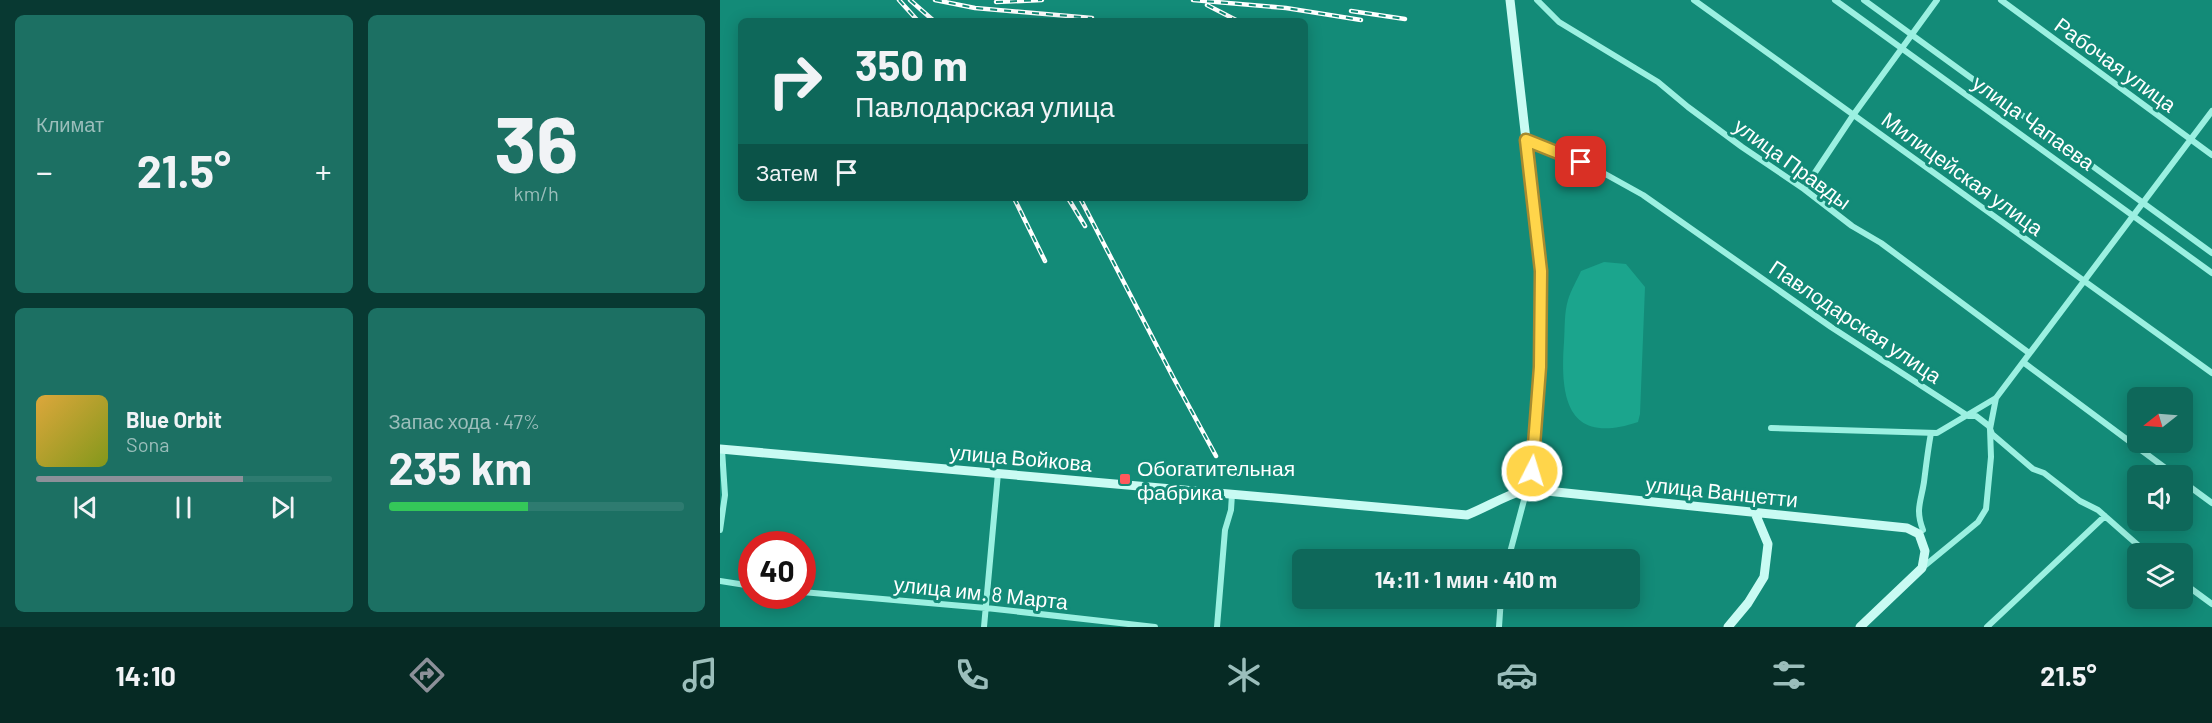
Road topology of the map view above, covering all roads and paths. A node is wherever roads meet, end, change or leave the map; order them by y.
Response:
1 (1510, 0) edge
2 (1537, 0) edge
3 (1694, 0) edge
4 (1835, 0) edge
5 (1864, 0) edge
6 (1937, 0) edge
7 (2001, 0) edge
8 (1913, 35) junction
9 (1902, 49) junction
10 (2212, 111) edge
11 (1854, 114) junction
12 (1526, 140) junction
13 (2191, 140) junction
14 (2212, 155) edge
15 (1804, 189) junction
16 (2143, 203) junction
17 (2134, 215) junction
18 (2212, 253) edge
19 (2212, 273) edge
20 (2083, 280) junction
21 (2029, 354) junction
22 (2023, 362) junction
23 (2212, 373) edge
24 (1996, 398) junction
25 (1968, 416) junction
26 (1771, 428) dead end
27 (1990, 429) junction
28 (1931, 433) junction
29 (721, 450) edge
30 (2161, 465) edge
31 (998, 473) junction
32 (1527, 489) junction
33 (2193, 489) edge
34 (1232, 494) junction
35 (2212, 502) edge
36 (1755, 513) junction
37 (2105, 516) junction
38 (720, 530) edge
39 (1918, 530) junction
40 (2136, 543) edge
41 (1511, 549) edge
42 (1922, 568) junction
43 (720, 581) edge
44 (738, 584) edge
45 (2193, 590) edge
46 (816, 592) edge
47 (2212, 604) edge
48 (986, 608) junction
49 (1500, 609) edge
50 (984, 627) edge
51 (1155, 627) edge
52 (1217, 627) edge
53 (1499, 627) edge
54 (1728, 627) edge
55 (1860, 627) edge
56 (1988, 627) edge

1 - 12 street
2 - 15 street, улица Правды
3 - 11 street, Милицейская улица
4 - 9 street, улица Чапаева
5 - 8 street, улица Чапаева
6 - 8 street
7 - 13 street, Рабочая улица
8 - 9 street
8 - 16 street, улица Чапаева
9 - 11 street
9 - 17 street, улица Чапаева
10 - 13 street
11 - 15 street
11 - 20 street, Милицейская улица
12 - 25 street, Павлодарская улица
12 - 32 street
13 - 14 street, Рабочая улица
13 - 16 street
15 - 21 street, улица Правды
16 - 17 street
16 - 18 street, улица Чапаева
17 - 19 street, улица Чапаева
17 - 20 street
20 - 21 street
20 - 23 street, Милицейская улица
21 - 22 street
22 - 24 street
22 - 30 street
24 - 25 street
24 - 27 street
25 - 27 street, Павлодарская улица
25 - 28 street
26 - 28 street
27 - 37 street, Павлодарская улица
27 - 42 street
28 - 39 street
29 - 31 street, улица Войкова
29 - 38 street
31 - 34 street, улица Войкова
31 - 48 street
32 - 34 street, улица Войкова
32 - 36 street, улица Ванцетти
32 - 41 street
33 - 35 street
34 - 52 street
36 - 39 street, улица Ванцетти
36 - 54 street
37 - 40 street, Павлодарская улица
37 - 56 street
39 - 42 street
42 - 55 street
43 - 44 street
45 - 47 street
46 - 48 street, улица им. 8 Марта
48 - 50 street
48 - 51 street, улица им. 8 Марта
49 - 53 street

